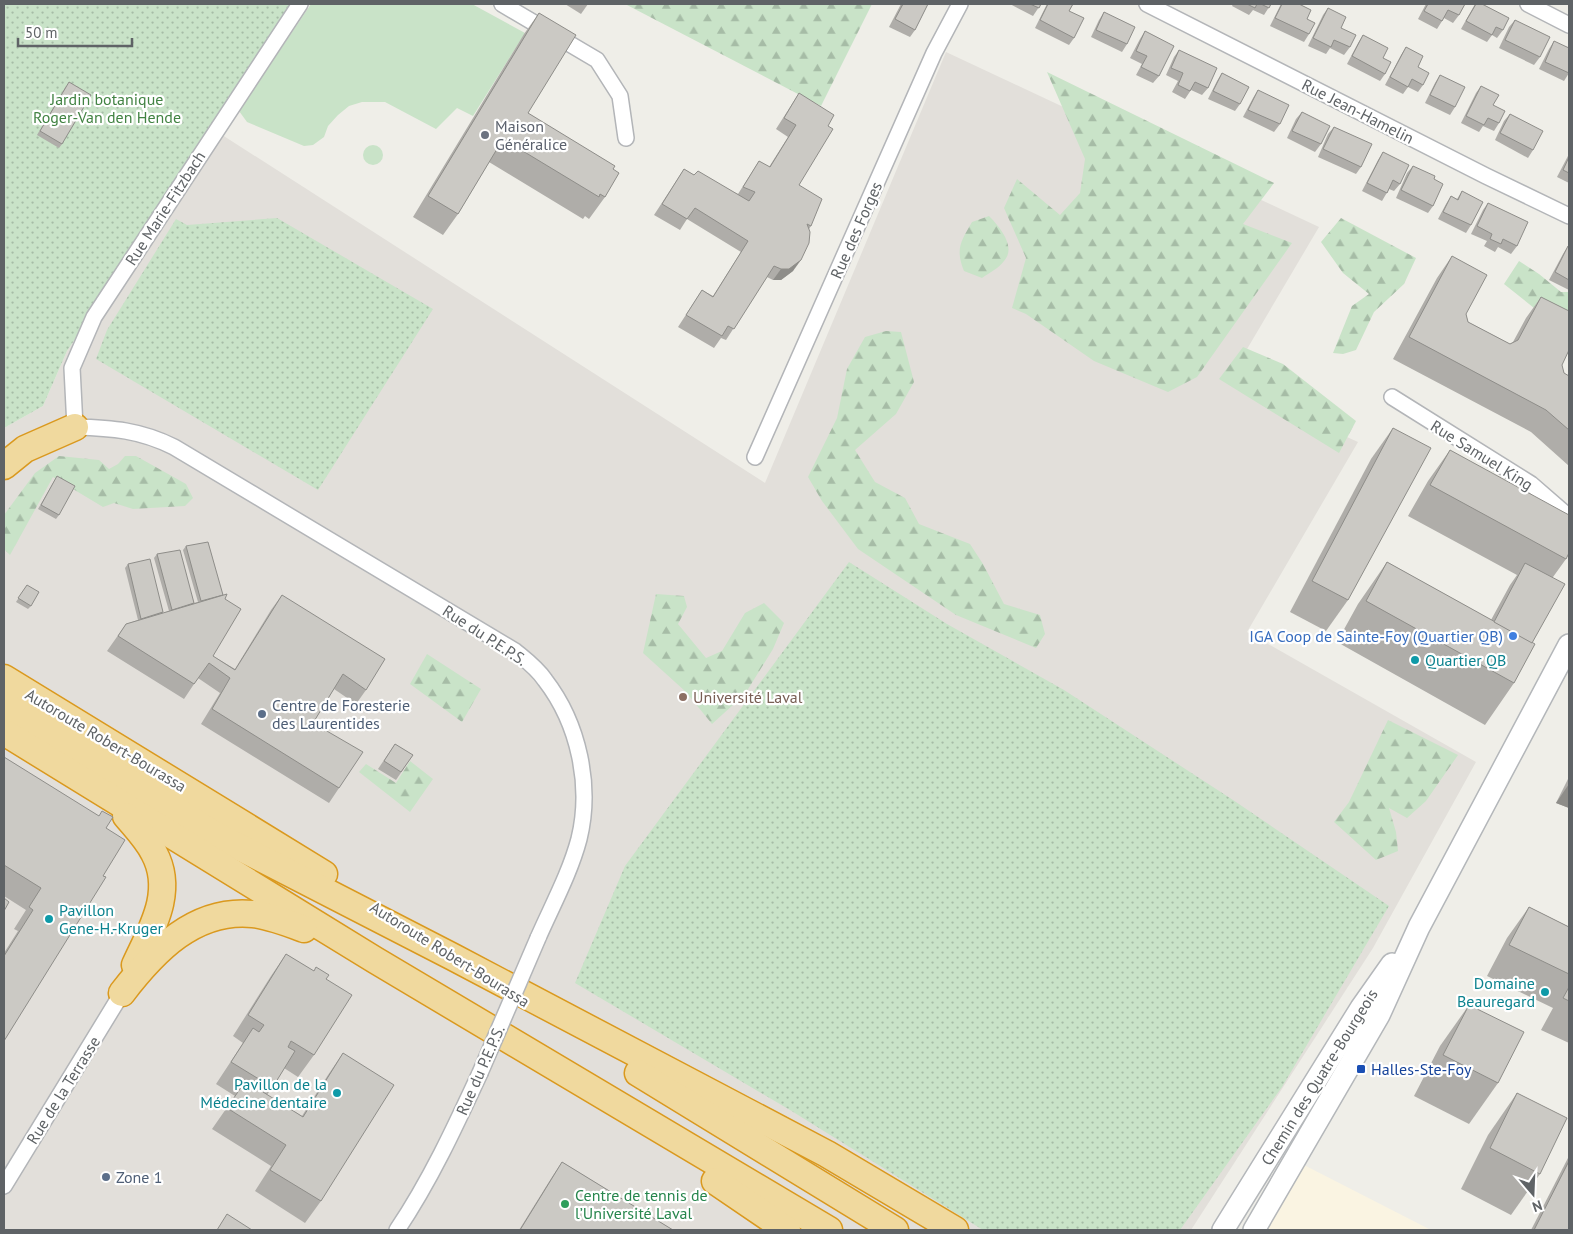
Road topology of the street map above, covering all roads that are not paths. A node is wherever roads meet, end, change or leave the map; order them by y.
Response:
1 (300, 4) edge
2 (502, 4) edge
3 (960, 4) edge
4 (1147, 4) edge
5 (1528, 4) edge
6 (1569, 25) edge
7 (626, 138) dead end
8 (1569, 216) edge
9 (1392, 397) dead end
10 (75, 427) junction
11 (4, 447) edge
12 (755, 457) dead end
13 (4, 466) edge
14 (1569, 517) edge
15 (1569, 645) edge
16 (4, 678) edge
17 (4, 705) edge
18 (4, 732) edge
19 (110, 798) junction
20 (1419, 927) junction
21 (453, 957) junction
22 (375, 960) junction
23 (122, 993) junction
24 (545, 1061) junction
25 (4, 1186) edge
26 (397, 1230) edge
27 (788, 1230) edge
28 (829, 1230) edge
29 (895, 1230) edge
30 (955, 1230) edge
31 (1223, 1230) edge
32 (1254, 1230) edge

1 - 10 street, Rue Marie-Fitzbach
2 - 7 street
3 - 12 street, Rue des Forges
4 - 8 street, Rue Jean-Hamelin
5 - 6 street
9 - 14 street, Rue Samuel King
10 - 11 highway
10 - 13 highway
10 - 26 street, Rue du P.E.P.S., bridge
15 - 20 main road, Chemin des Quatre-Bourgeois
16 - 21 highway, Autoroute Robert-Bourassa
17 - 21 highway
18 - 19 highway
19 - 22 highway
19 - 23 highway
20 - 31 main road, Chemin des Quatre-Bourgeois
20 - 32 main road, Chemin des Quatre-Bourgeois
21 - 29 highway, Autoroute Robert-Bourassa
21 - 30 highway
22 - 23 highway
22 - 24 highway
23 - 25 street, Rue de la Terrasse
24 - 27 highway
24 - 28 highway

